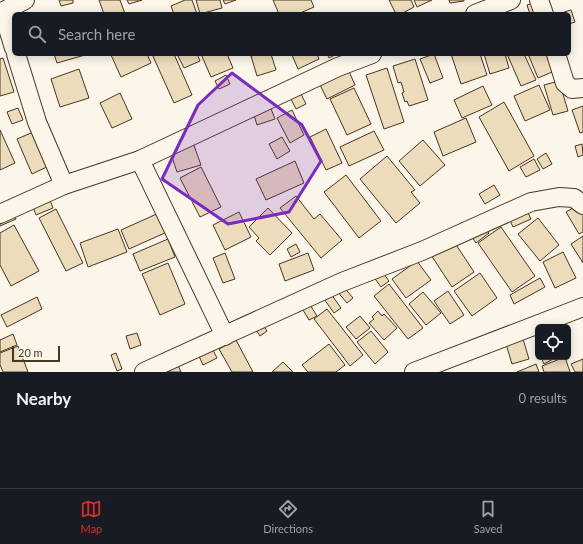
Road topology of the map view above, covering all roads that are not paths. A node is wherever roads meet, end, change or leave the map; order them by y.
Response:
1 (26, 0) edge
2 (511, 0) edge
3 (539, 0) edge
4 (1, 12) edge
5 (480, 12) edge
6 (543, 12) edge
7 (12, 42) edge
8 (17, 56) edge
9 (367, 56) edge
10 (557, 56) edge
11 (583, 88) edge
12 (140, 160) junction
13 (64, 185) junction
14 (583, 205) edge
15 (0, 214) edge
16 (583, 307) edge
17 (225, 336) junction
18 (144, 372) edge
19 (414, 372) edge

1 - 4 street
2 - 5 street
3 - 6 street
4 - 7 street
8 - 13 street
9 - 12 street
10 - 11 street
12 - 13 street
12 - 17 street
13 - 15 street
14 - 17 street
16 - 19 street
17 - 18 street

